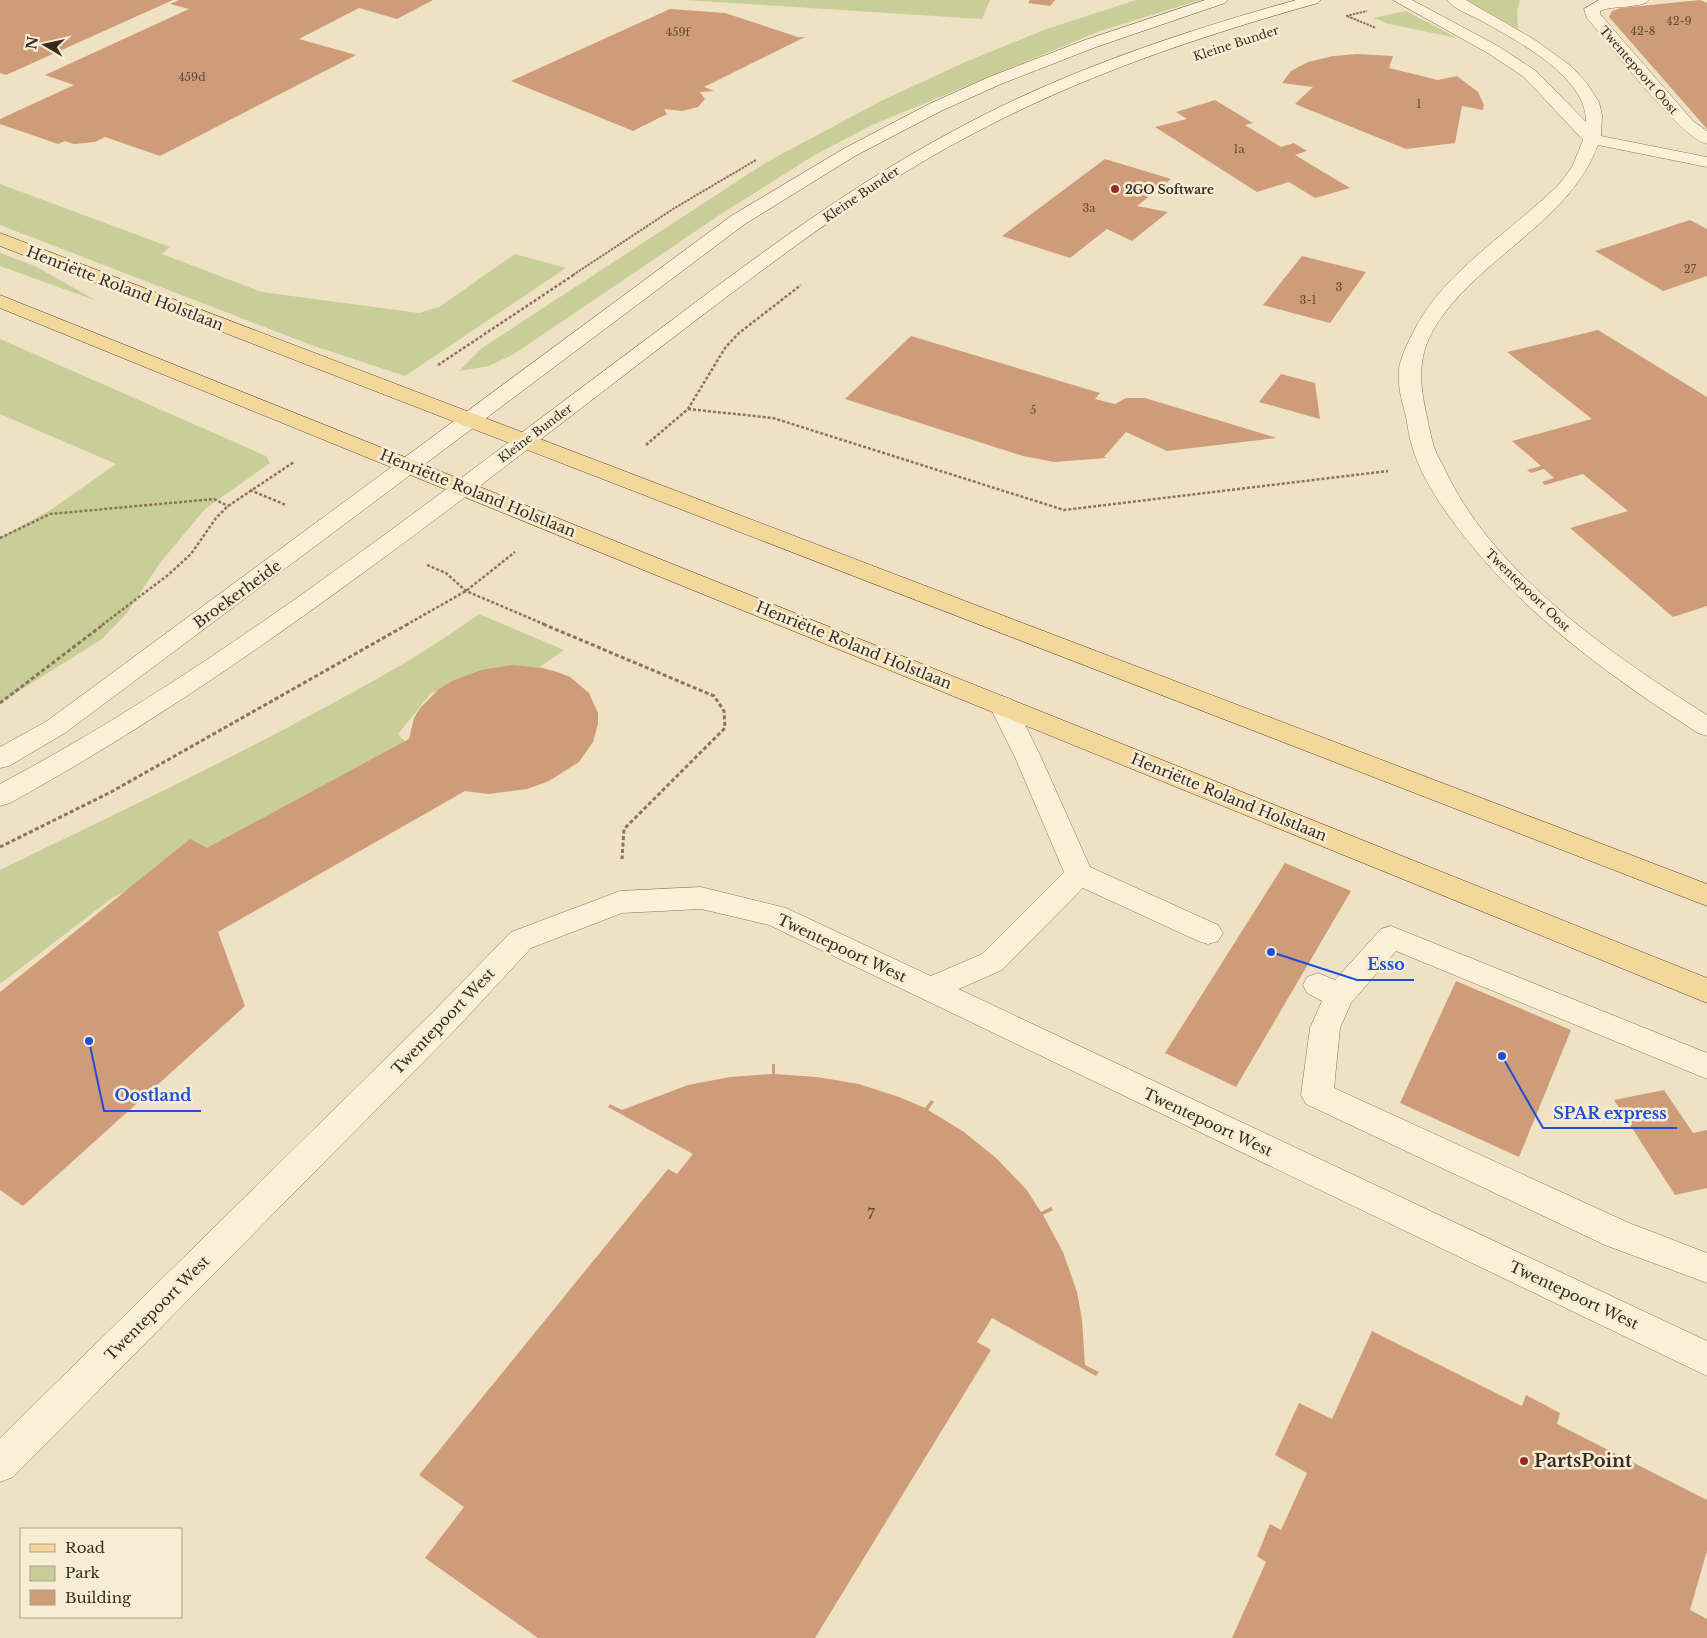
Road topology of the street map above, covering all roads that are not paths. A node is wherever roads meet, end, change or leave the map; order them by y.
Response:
1 (1220, 0) edge
2 (1313, 0) edge
3 (1454, 0) edge
4 (1641, 0) edge
5 (1404, 2) edge
6 (1592, 139) junction
7 (1707, 139) edge
8 (1707, 162) edge
9 (0, 240) edge
10 (0, 301) edge
11 (469, 421) junction
12 (524, 442) junction
13 (409, 465) junction
14 (464, 487) junction
15 (1002, 705) junction
16 (1707, 727) edge
17 (0, 759) edge
18 (0, 796) edge
19 (1079, 874) junction
20 (1707, 896) edge
21 (1208, 933) dead end
22 (930, 989) junction
23 (1707, 991) edge
24 (1707, 1066) edge
25 (1707, 1268) edge
26 (1707, 1358) edge
27 (0, 1464) edge

1 - 11 street
2 - 12 street, Kleine Bunder
3 - 6 street, Twentepoort Oost
4 - 7 street, Twentepoort Oost
5 - 6 street
6 - 8 street
6 - 16 street, Twentepoort Oost
9 - 11 main road, Henriëtte Roland Holstlaan
10 - 13 main road, Henriëtte Roland Holstlaan
11 - 12 main road, Henriëtte Roland Holstlaan
11 - 13 street, Broekerheide
12 - 14 street, Kleine Bunder
12 - 20 main road, Henriëtte Roland Holstlaan
13 - 14 main road, Henriëtte Roland Holstlaan
13 - 17 street, Broekerheide
14 - 15 main road, Henriëtte Roland Holstlaan
14 - 18 street
15 - 19 street
15 - 23 main road, Henriëtte Roland Holstlaan
19 - 21 street
19 - 22 street
22 - 26 street, Twentepoort West
22 - 27 street, Twentepoort West
24 - 25 street

